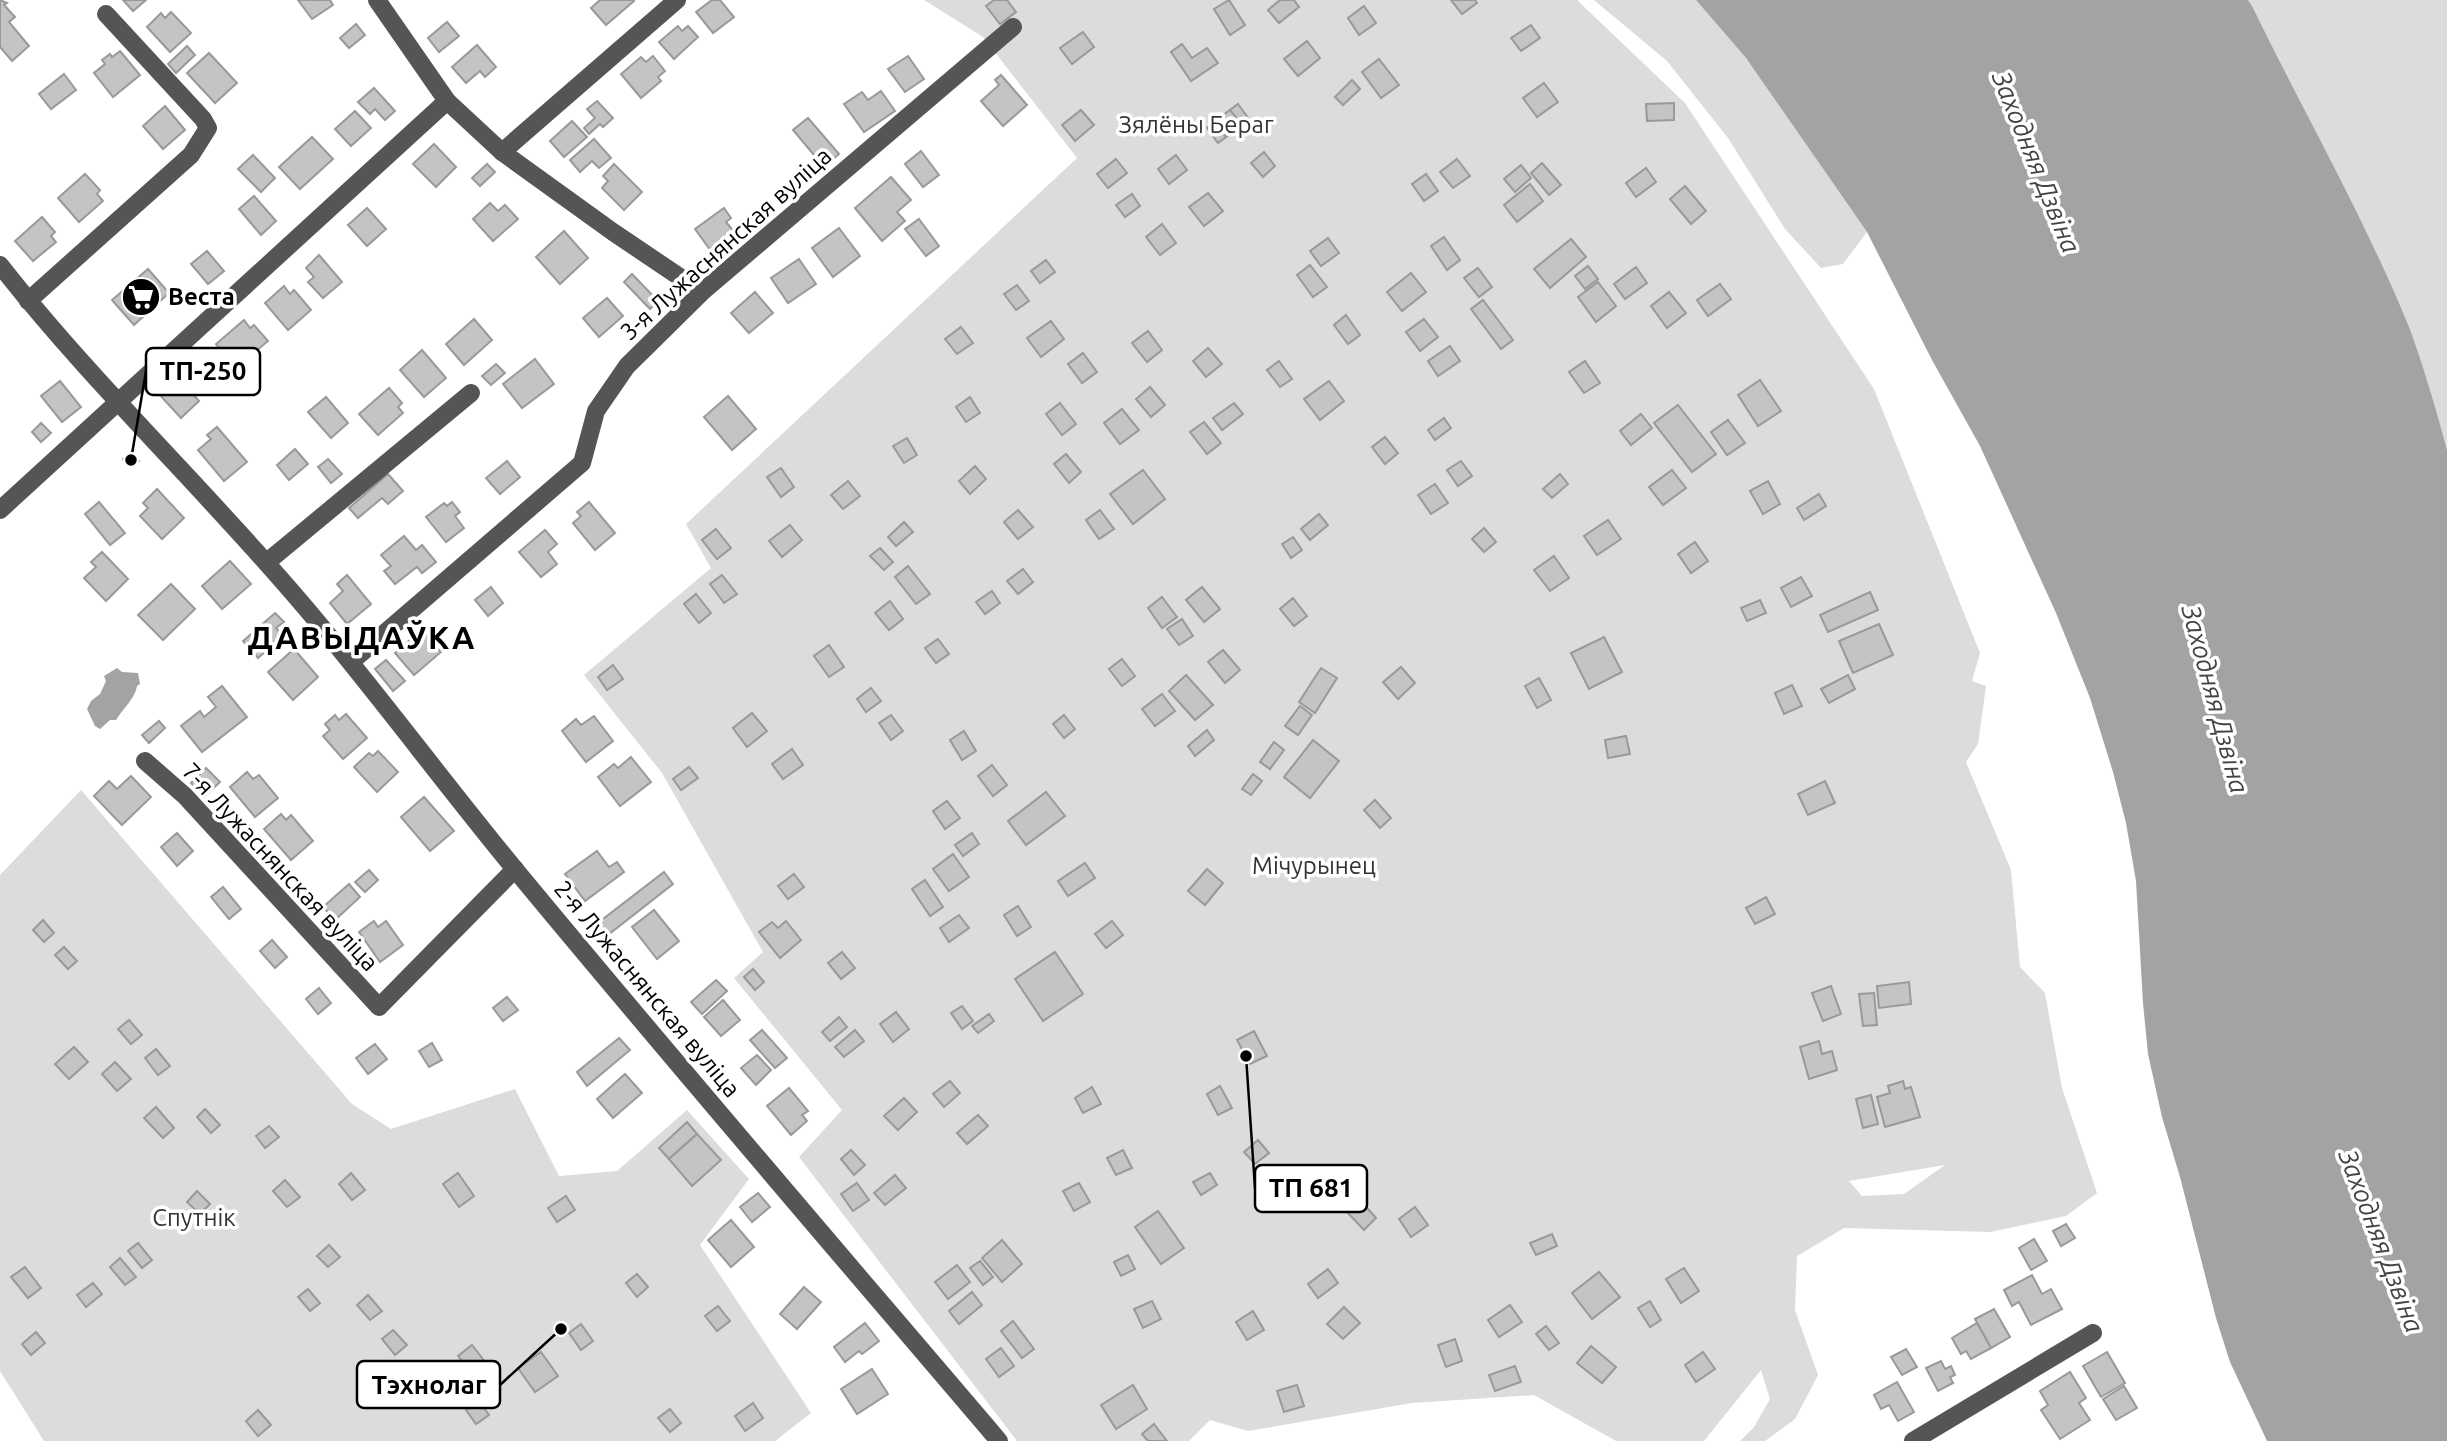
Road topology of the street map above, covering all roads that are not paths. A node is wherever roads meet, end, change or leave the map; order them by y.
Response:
1 (377, 0) edge
2 (677, 0) edge
3 (106, 14) dead end
4 (1013, 27) dead end
5 (447, 101) junction
6 (502, 152) junction
7 (0, 265) edge
8 (702, 292) junction
9 (28, 301) junction
10 (471, 393) dead end
11 (117, 402) junction
12 (0, 510) edge
13 (267, 562) junction
14 (351, 662) junction
15 (145, 761) dead end
16 (515, 869) junction
17 (2093, 1333) dead end
18 (999, 1441) edge
19 (1913, 1441) edge

1 - 5 street
2 - 6 street
3 - 9 street
4 - 8 street, 3-я Лужаснянская вуліца
5 - 6 street
5 - 11 street
6 - 8 street
7 - 9 street, 2-я Лужаснянская вуліца
8 - 14 street, 3-я Лужаснянская вуліца
9 - 11 street, 2-я Лужаснянская вуліца
10 - 13 street
11 - 12 street
11 - 13 street, 2-я Лужаснянская вуліца
13 - 14 street, 2-я Лужаснянская вуліца
14 - 16 street, 2-я Лужаснянская вуліца
15 - 16 street, 7-я Лужаснянская вуліца
16 - 18 street, 2-я Лужаснянская вуліца
17 - 19 street

